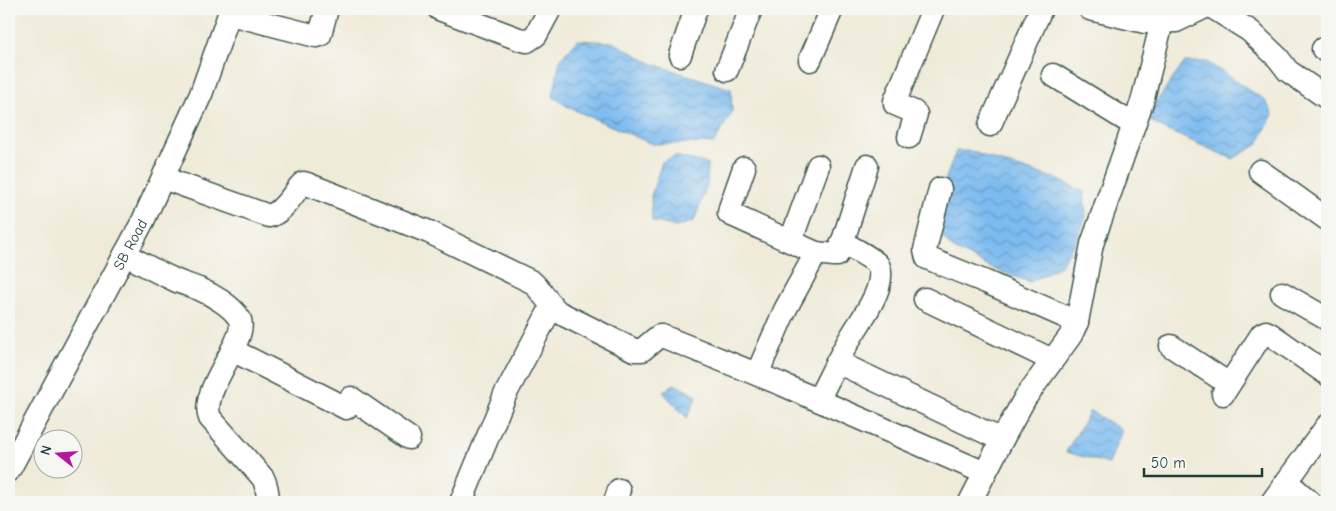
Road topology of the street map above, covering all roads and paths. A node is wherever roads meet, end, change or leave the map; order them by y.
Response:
1 (327, 9) edge
2 (439, 9) edge
3 (550, 9) edge
4 (696, 9) edge
5 (751, 9) edge
6 (832, 9) edge
7 (933, 9) edge
8 (1040, 9) edge
9 (1090, 9) edge
10 (1201, 9) edge
11 (1215, 9) edge
12 (231, 11) edge
13 (1162, 22) junction
14 (680, 54) dead end
15 (810, 60) dead end
16 (727, 70) dead end
17 (1053, 75) dead end
18 (1327, 98) edge
19 (990, 125) dead end
20 (1134, 125) junction
21 (909, 137) dead end
22 (818, 166) dead end
23 (867, 166) dead end
24 (744, 168) dead end
25 (1260, 171) dead end
26 (163, 178) junction
27 (940, 189) dead end
28 (1327, 219) edge
29 (791, 240) junction
30 (842, 242) junction
31 (816, 253) junction
32 (125, 254) junction
33 (1282, 293) dead end
34 (925, 298) dead end
35 (552, 306) junction
36 (1327, 319) edge
37 (1077, 322) junction
38 (1171, 346) dead end
39 (232, 350) junction
40 (1052, 360) junction
41 (837, 362) junction
42 (757, 374) junction
43 (1327, 374) edge
44 (818, 400) junction
45 (1327, 426) edge
46 (409, 438) dead end
47 (1002, 440) junction
48 (9, 470) edge
49 (985, 472) junction
50 (1287, 482) junction
51 (268, 502) edge
52 (461, 502) edge
53 (970, 502) edge
54 (1272, 502) edge
55 (1310, 502) edge

1 - 12 street
2 - 3 street
4 - 14 street
5 - 16 street
6 - 15 street
7 - 21 street
8 - 19 street
9 - 13 street
10 - 13 street
11 - 18 street
12 - 26 street, SB Road
13 - 20 street
17 - 20 street
20 - 37 street
22 - 29 street
23 - 30 street
24 - 29 street
25 - 28 street
26 - 32 street, SB Road
26 - 35 street
27 - 37 street
29 - 31 street
30 - 31 street
30 - 41 street
31 - 42 street
32 - 39 street
32 - 48 street, SB Road
33 - 36 street
34 - 40 street
35 - 42 street
35 - 52 street
37 - 40 street
38 - 43 street
39 - 46 street
39 - 51 street
40 - 47 street
41 - 44 street
41 - 47 street
42 - 44 street
44 - 49 street
45 - 50 street
47 - 49 street
49 - 53 street
50 - 54 street
50 - 55 street

